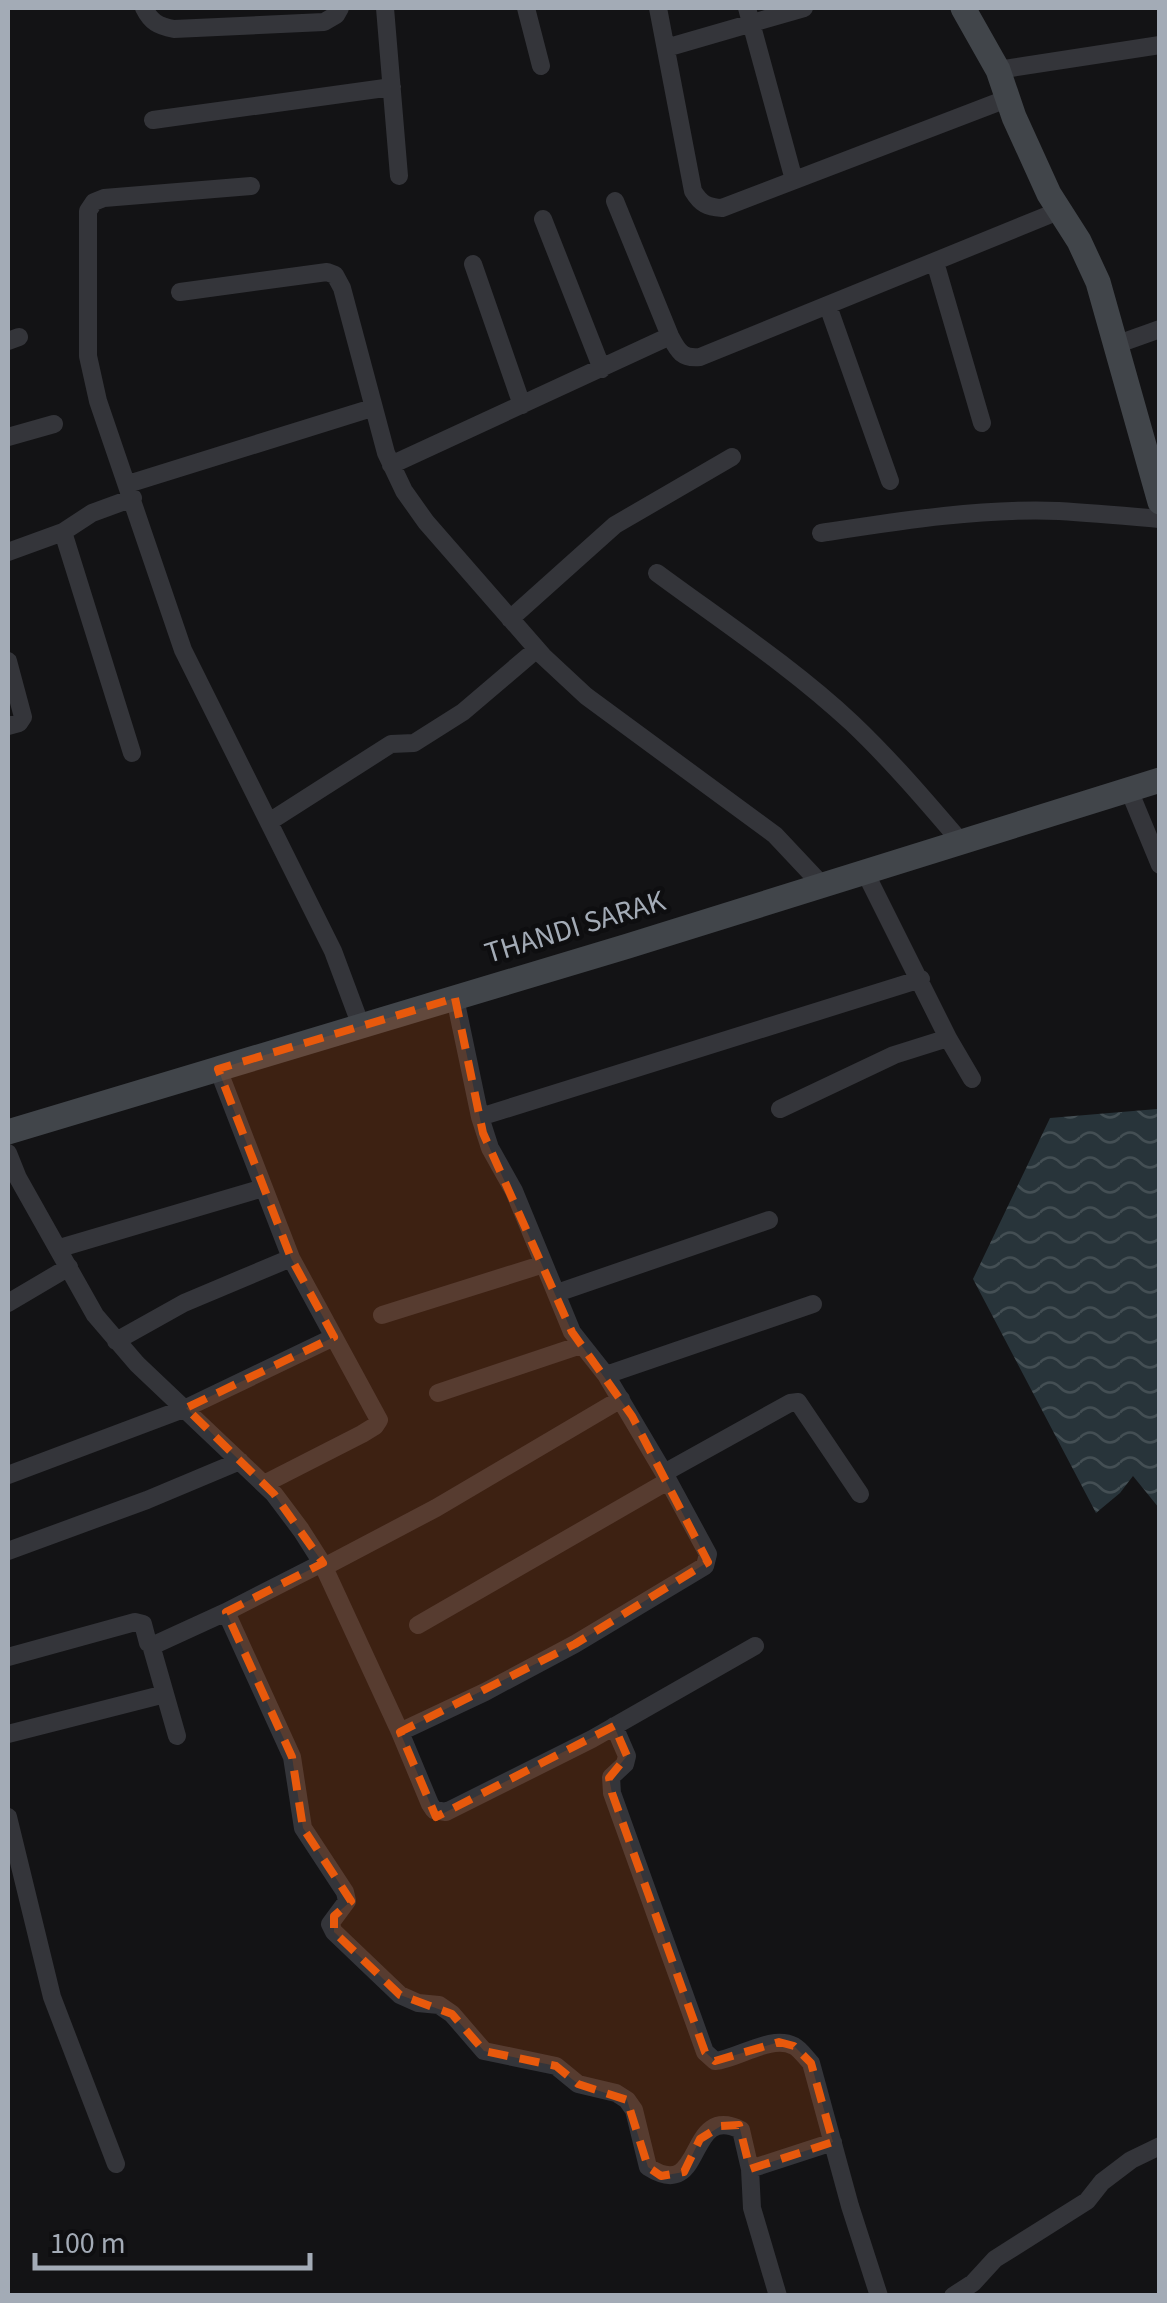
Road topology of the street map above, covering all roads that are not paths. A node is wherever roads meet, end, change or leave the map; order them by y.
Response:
1 (144, 8) edge
2 (340, 8) edge
3 (385, 8) edge
4 (526, 8) edge
5 (658, 8) edge
6 (804, 8) edge
7 (963, 8) edge
8 (749, 14) edge
9 (283, 15) edge
10 (1160, 45) edge
11 (666, 48) junction
12 (541, 66) dead end
13 (998, 70) junction
14 (392, 86) junction
15 (1009, 98) junction
16 (153, 120) dead end
17 (399, 176) dead end
18 (794, 180) junction
19 (251, 186) dead end
20 (615, 201) dead end
21 (1061, 210) junction
22 (544, 219) dead end
23 (935, 262) junction
24 (473, 264) dead end
25 (180, 292) dead end
26 (828, 306) junction
27 (1160, 329) edge
28 (670, 336) junction
29 (1118, 344) junction
30 (602, 369) junction
31 (522, 406) junction
32 (372, 408) junction
33 (982, 423) dead end
34 (54, 424) dead end
35 (8, 437) edge
36 (732, 457) dead end
37 (391, 465) junction
38 (890, 481) dead end
39 (130, 491) junction
40 (1160, 502) edge
41 (1160, 519) edge
42 (63, 532) junction
43 (820, 533) dead end
44 (8, 552) edge
45 (656, 572) dead end
46 (510, 620) junction
47 (537, 649) junction
48 (8, 660) edge
49 (8, 726) edge
50 (132, 753) dead end
51 (1160, 780) edge
52 (1129, 790) junction
53 (269, 822) junction
54 (960, 842) junction
55 (1160, 865) edge
56 (865, 872) junction
57 (822, 885) junction
58 (920, 979) junction
59 (455, 998) junction
60 (361, 1026) junction
61 (948, 1038) junction
62 (218, 1068) junction
63 (972, 1078) dead end
64 (780, 1110) dead end
65 (480, 1117) junction
66 (8, 1132) edge
67 (8, 1153) edge
68 (262, 1188) junction
69 (768, 1220) dead end
70 (60, 1248) junction
71 (291, 1258) junction
72 (544, 1264) junction
73 (70, 1266) junction
74 (557, 1293) junction
75 (8, 1303) edge
76 (813, 1304) dead end
77 (382, 1315) dead end
78 (334, 1337) junction
79 (116, 1341) junction
80 (581, 1345) junction
81 (606, 1375) junction
82 (438, 1394) dead end
83 (621, 1399) junction
84 (186, 1408) junction
85 (240, 1461) junction
86 (8, 1474) edge
87 (666, 1477) junction
88 (264, 1484) junction
89 (860, 1494) dead end
90 (8, 1551) edge
91 (323, 1565) junction
92 (226, 1612) junction
93 (418, 1625) dead end
94 (151, 1645) junction
95 (755, 1646) dead end
96 (8, 1657) edge
97 (165, 1694) junction
98 (614, 1726) junction
99 (400, 1732) junction
100 (8, 1734) edge
101 (178, 1736) dead end
102 (8, 1817) edge
103 (833, 2142) junction
104 (1160, 2146) edge
105 (116, 2164) dead end
106 (750, 2169) junction
107 (778, 2296) edge
108 (879, 2296) edge
109 (953, 2296) edge

1 - 9 street
2 - 9 street
3 - 14 street
4 - 12 street
5 - 11 street
6 - 8 street
7 - 13 main road
8 - 11 street
8 - 18 street
10 - 13 street
11 - 18 street
13 - 15 main road
14 - 16 street
14 - 17 street
15 - 18 street
15 - 21 main road
19 - 39 street
20 - 28 street
21 - 23 street
21 - 29 main road
22 - 30 street
23 - 26 street
23 - 33 street
24 - 31 street
25 - 32 street
26 - 28 street
26 - 38 street
27 - 29 street
28 - 30 street
29 - 40 main road
30 - 31 street
31 - 37 street
32 - 37 street
32 - 39 street
34 - 35 street
36 - 46 street
37 - 46 street
39 - 42 street
39 - 53 street
41 - 43 street
42 - 44 street
42 - 50 street
45 - 54 street
46 - 47 street
47 - 53 street
47 - 57 street
48 - 49 street
51 - 52 main road, THANDI SARAK
52 - 54 main road, THANDI SARAK
52 - 55 street
53 - 60 street
54 - 56 main road, THANDI SARAK
56 - 57 main road, THANDI SARAK
56 - 58 street
57 - 59 main road, THANDI SARAK
58 - 61 street
58 - 65 street
59 - 60 main road, THANDI SARAK
59 - 65 street
60 - 62 main road, THANDI SARAK
61 - 63 street
61 - 64 street
62 - 66 main road, THANDI SARAK
62 - 68 street
65 - 72 street
67 - 70 street
68 - 70 street
68 - 71 street
69 - 74 street
70 - 73 street
71 - 78 street
71 - 79 street
72 - 74 street
72 - 77 street
73 - 75 street
73 - 79 street
74 - 80 street
76 - 81 street
78 - 84 street
78 - 88 street
79 - 84 street
80 - 81 street
80 - 82 street
81 - 83 street
83 - 87 street
83 - 91 street
84 - 85 street
84 - 86 street
85 - 88 street
85 - 90 street
87 - 89 street
87 - 93 street
87 - 99 street
88 - 91 street
91 - 92 street
91 - 99 street
92 - 94 street
92 - 106 street
94 - 96 street
94 - 97 street
95 - 98 street
97 - 100 street
97 - 101 street
98 - 99 street
98 - 103 street
102 - 105 street
103 - 106 street
103 - 108 street
104 - 109 street
106 - 107 street

